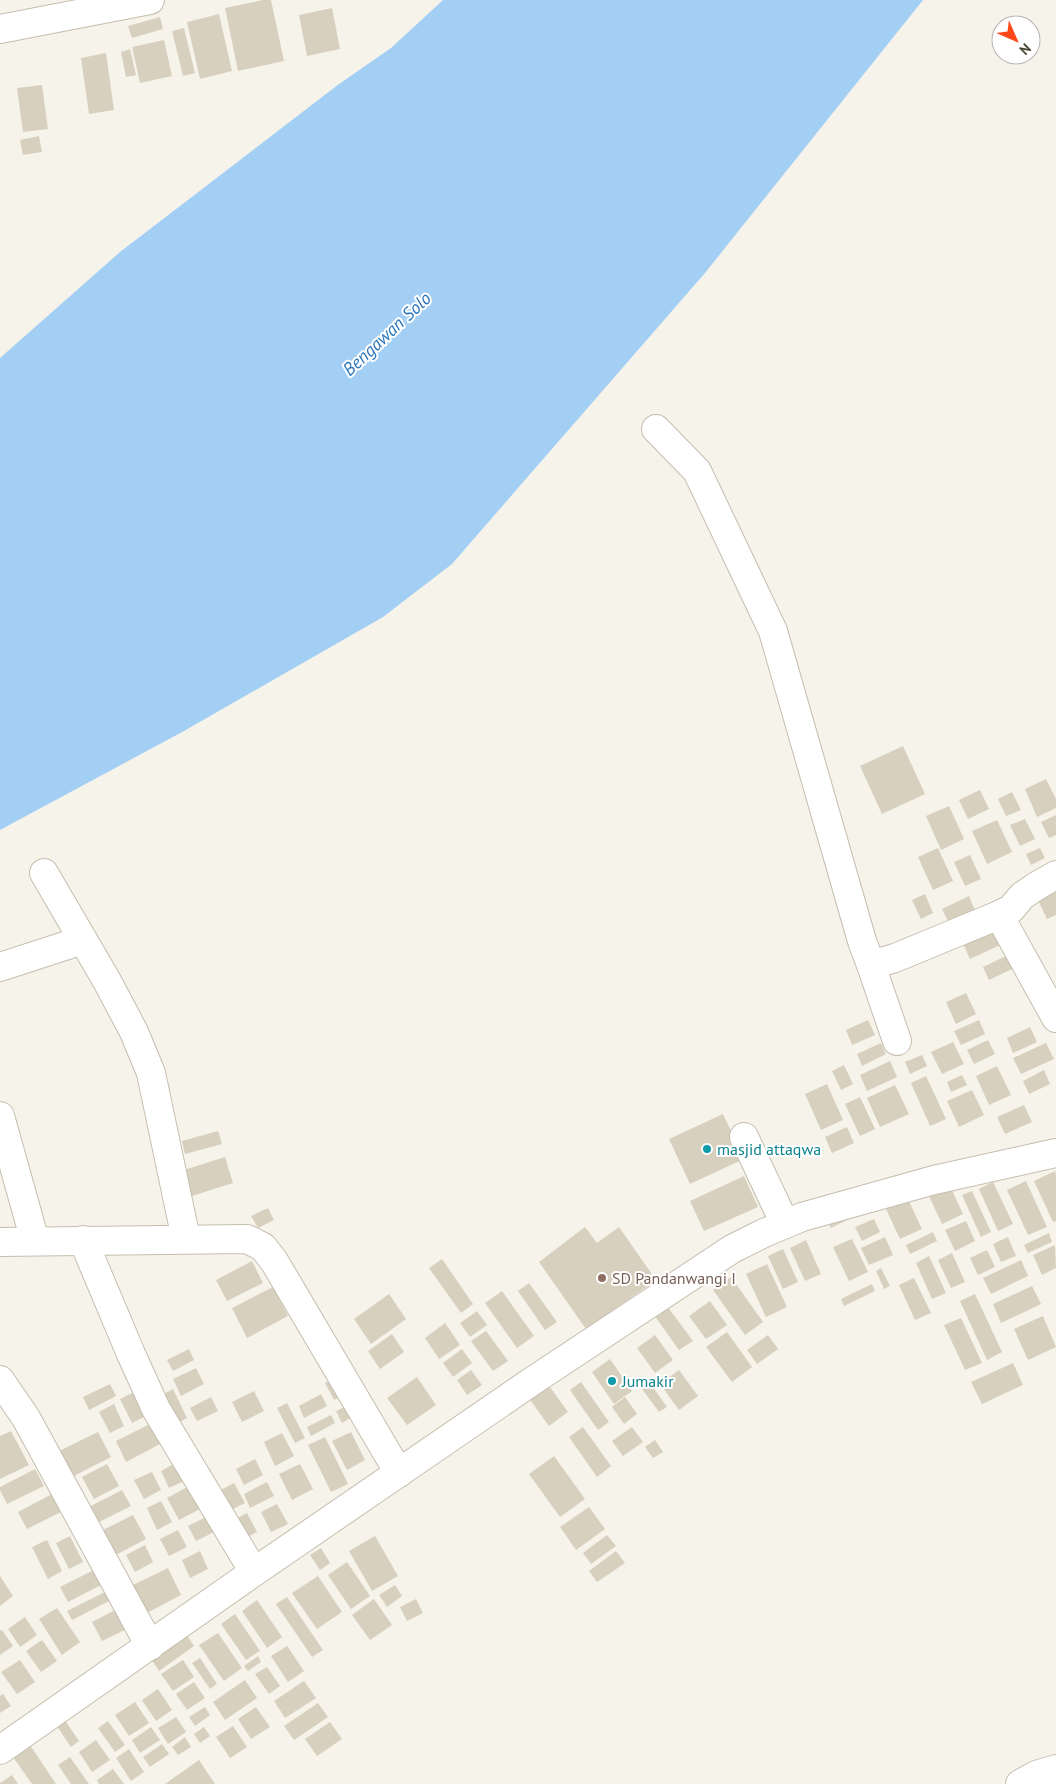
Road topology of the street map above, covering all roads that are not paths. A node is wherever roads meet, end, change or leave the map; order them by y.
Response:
1 (150, 0) edge
2 (0, 29) edge
3 (656, 429) dead end
4 (44, 873) dead end
5 (1056, 875) edge
6 (999, 915) junction
7 (83, 940) junction
8 (871, 965) junction
9 (0, 967) edge
10 (1056, 1018) edge
11 (897, 1041) dead end
12 (0, 1116) edge
13 (744, 1137) dead end
14 (1056, 1153) edge
15 (786, 1224) junction
16 (186, 1239) junction
17 (83, 1240) junction
18 (35, 1241) junction
19 (0, 1242) edge
20 (0, 1380) edge
21 (399, 1473) junction
22 (254, 1572) junction
23 (150, 1646) junction
24 (0, 1750) edge
25 (1056, 1769) edge
26 (1020, 1784) edge

1 - 2 street
3 - 8 street
4 - 7 street
5 - 6 street
6 - 8 street
6 - 10 street
7 - 9 street
7 - 16 street
8 - 11 street
12 - 18 street
13 - 15 street
14 - 15 street
15 - 21 street
16 - 17 street
16 - 21 street
17 - 18 street
17 - 22 street
18 - 19 street
20 - 23 street
21 - 22 street
22 - 23 street
23 - 24 street
25 - 26 street

